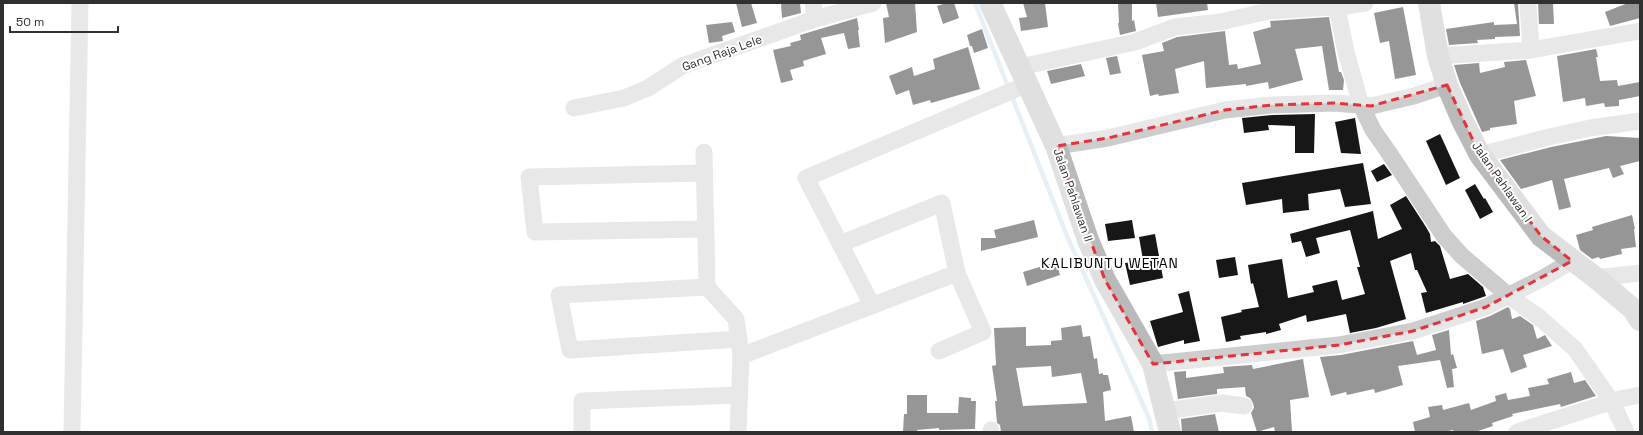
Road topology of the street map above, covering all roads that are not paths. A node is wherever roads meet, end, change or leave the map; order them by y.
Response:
1 (80, 3) edge
2 (873, 3) edge
3 (990, 3) edge
4 (1365, 3) edge
5 (1429, 3) edge
6 (1528, 3) edge
7 (1340, 5) edge
8 (814, 11) edge
9 (1640, 31) edge
10 (1531, 50) junction
11 (1438, 56) junction
12 (1024, 76) junction
13 (1447, 85) junction
14 (1366, 106) junction
15 (574, 108) dead end
16 (1640, 121) edge
17 (1056, 146) junction
18 (704, 152) dead end
19 (1480, 155) junction
20 (705, 173) junction
21 (706, 229) junction
22 (840, 244) junction
23 (1572, 260) junction
24 (957, 273) junction
25 (1640, 273) edge
26 (1596, 278) junction
27 (707, 287) junction
28 (1513, 294) junction
29 (872, 305) junction
30 (1640, 320) edge
31 (739, 339) junction
32 (939, 351) dead end
33 (741, 356) junction
34 (1153, 364) junction
35 (739, 395) junction
36 (1640, 395) edge
37 (1616, 400) junction
38 (1244, 406) dead end
39 (1165, 411) junction
40 (72, 432) edge
41 (582, 432) edge
42 (738, 432) edge
43 (1170, 432) edge
44 (1517, 432) edge
45 (1626, 432) edge

1 - 40 street
2 - 8 street, Gang Raja Lele
3 - 12 street, Jalan Pahlawan II
4 - 7 street
5 - 11 street, Jalan Pahlawan I
6 - 10 street
7 - 12 street
7 - 14 street
8 - 15 street, Gang Raja Lele
9 - 10 street
10 - 11 street
11 - 13 street, Jalan Pahlawan I
12 - 17 street, Jalan Pahlawan II
12 - 22 street
13 - 14 street
13 - 19 street, Jalan Pahlawan I
14 - 17 street
14 - 28 street
16 - 19 street
17 - 34 street, Jalan Pahlawan II
18 - 20 street
19 - 23 street, Jalan Pahlawan I
20 - 21 street
20 - 21 street
21 - 27 street
22 - 24 street
22 - 29 street
23 - 26 street, Jalan Pahlawan I
23 - 28 street
24 - 29 street
24 - 32 street
25 - 26 street
26 - 30 street, Jalan Pahlawan I
27 - 31 street
27 - 31 street
28 - 34 street
28 - 37 street
29 - 33 street
31 - 33 street
33 - 35 street
34 - 39 street, Jalan Pahlawan II
35 - 41 street
35 - 42 street
36 - 37 street
37 - 44 street
37 - 45 street
38 - 39 street
39 - 43 street, Jalan Pahlawan II

